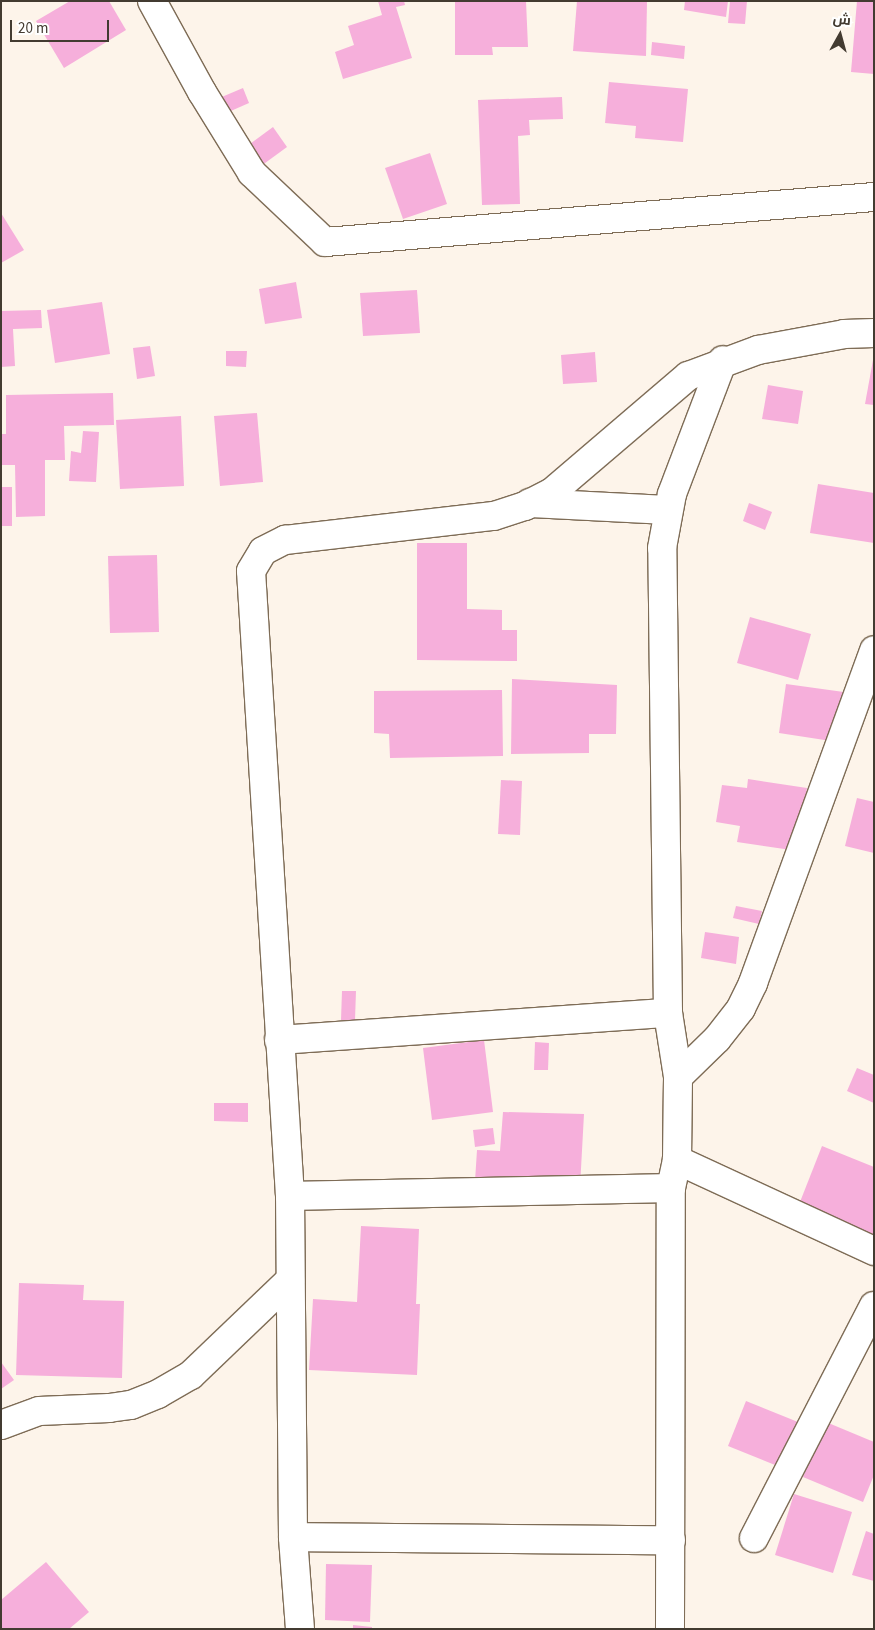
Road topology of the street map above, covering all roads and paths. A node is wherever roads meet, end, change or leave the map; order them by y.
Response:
1 (152, 1) edge
2 (874, 197) edge
3 (874, 333) edge
4 (723, 360) junction
5 (530, 503) junction
6 (668, 510) junction
7 (874, 650) edge
8 (668, 1013) junction
9 (279, 1040) junction
10 (678, 1077) junction
11 (677, 1160) junction
12 (671, 1188) junction
13 (290, 1196) junction
14 (874, 1251) edge
15 (290, 1280) junction
16 (874, 1306) edge
17 (1, 1425) edge
18 (293, 1537) junction
19 (754, 1538) dead end
20 (670, 1540) junction
21 (300, 1629) edge
22 (670, 1629) edge

1 - 2 street
3 - 4 street
4 - 5 street
4 - 6 street
5 - 6 street
5 - 9 street
6 - 8 street
7 - 10 street
8 - 9 street
8 - 10 street
9 - 13 street
10 - 11 street
11 - 12 street
11 - 14 street
12 - 13 street
12 - 20 street
13 - 15 street
15 - 17 street
15 - 18 street
16 - 19 street
18 - 20 street
18 - 21 street
20 - 22 street

